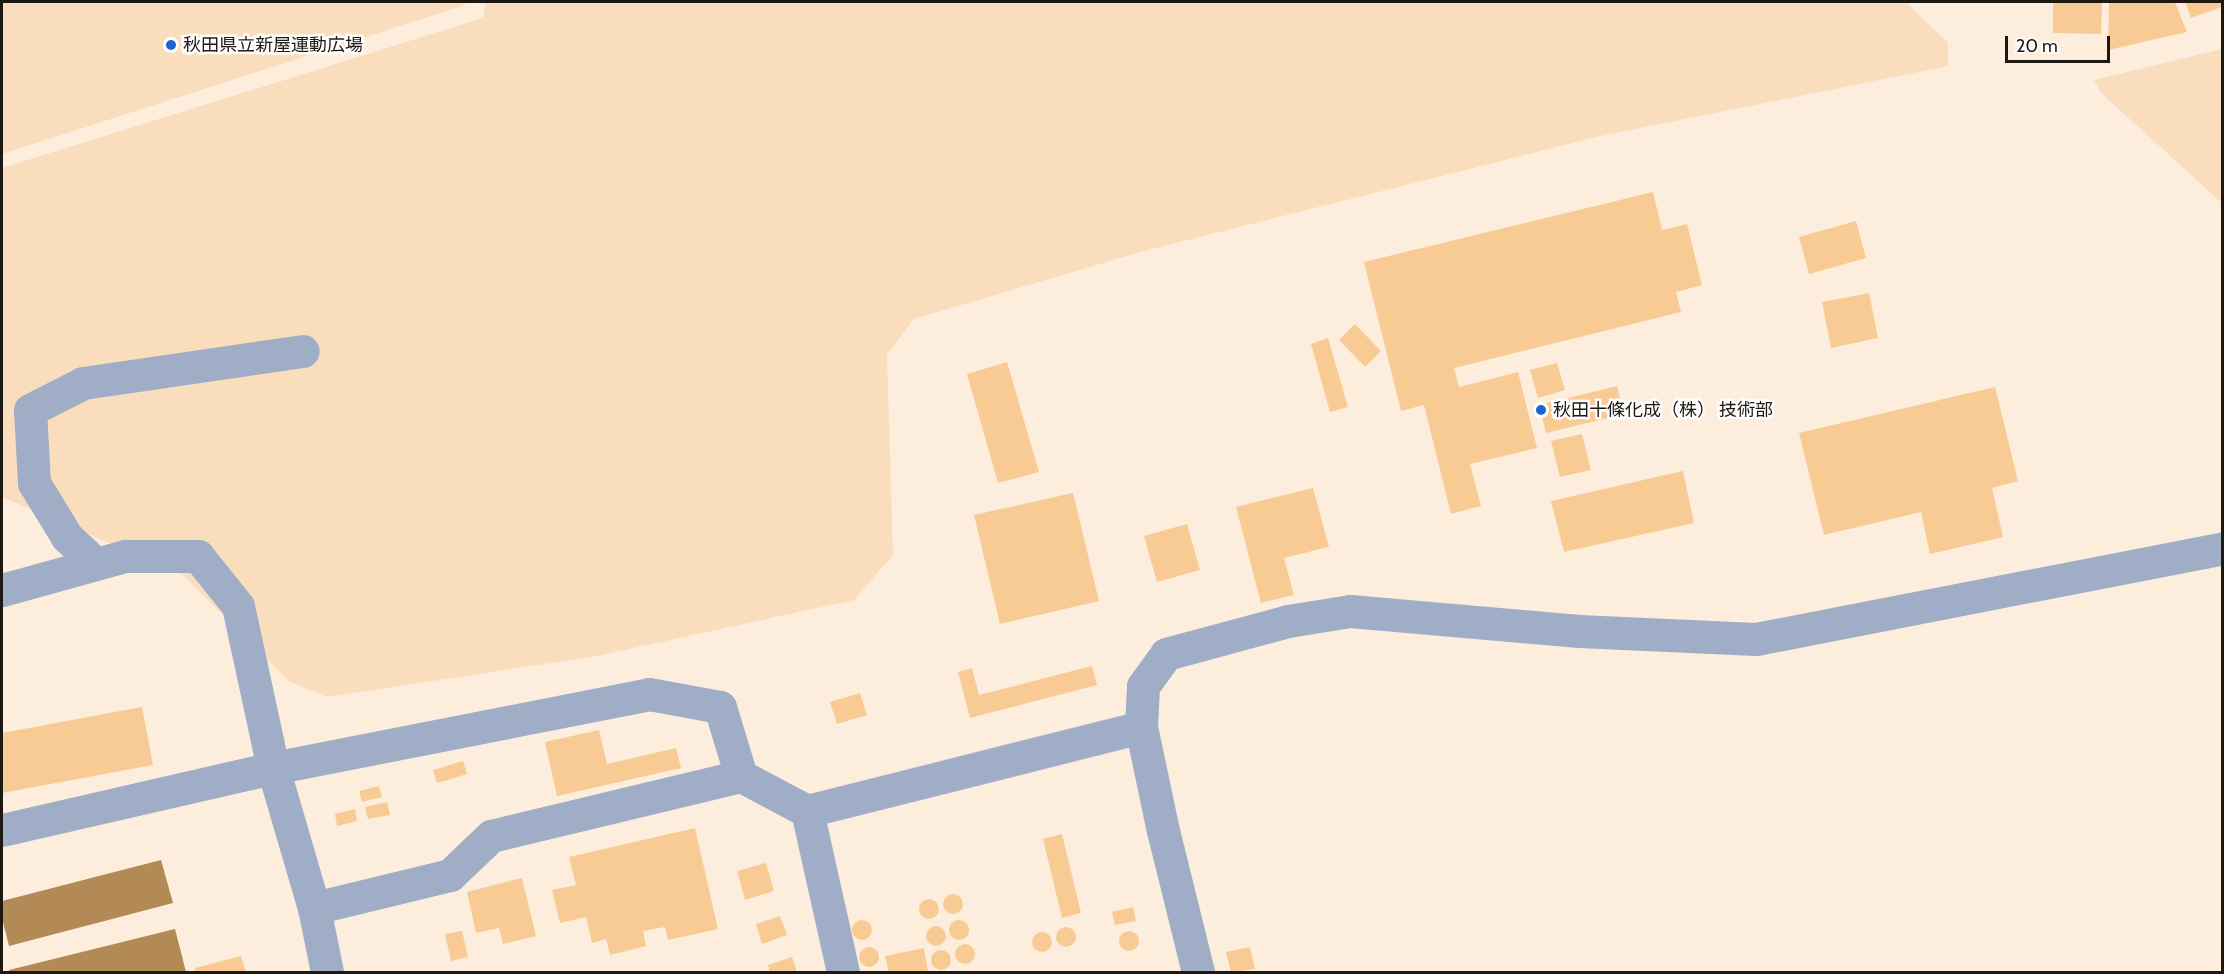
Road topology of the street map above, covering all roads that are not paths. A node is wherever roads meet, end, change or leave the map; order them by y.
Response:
1 (303, 351) dead end
2 (2223, 548) edge
3 (96, 564) junction
4 (2, 590) edge
5 (1141, 727) junction
6 (273, 768) junction
7 (741, 776) junction
8 (807, 811) junction
9 (2, 830) edge
10 (314, 908) junction
11 (327, 972) edge
12 (843, 972) edge
13 (1198, 972) edge

1 - 3 street
2 - 5 street
3 - 4 street
3 - 6 street
5 - 8 street
5 - 13 street
6 - 7 street
6 - 9 street
6 - 10 street
7 - 8 street
7 - 10 street
8 - 12 street
10 - 11 street

